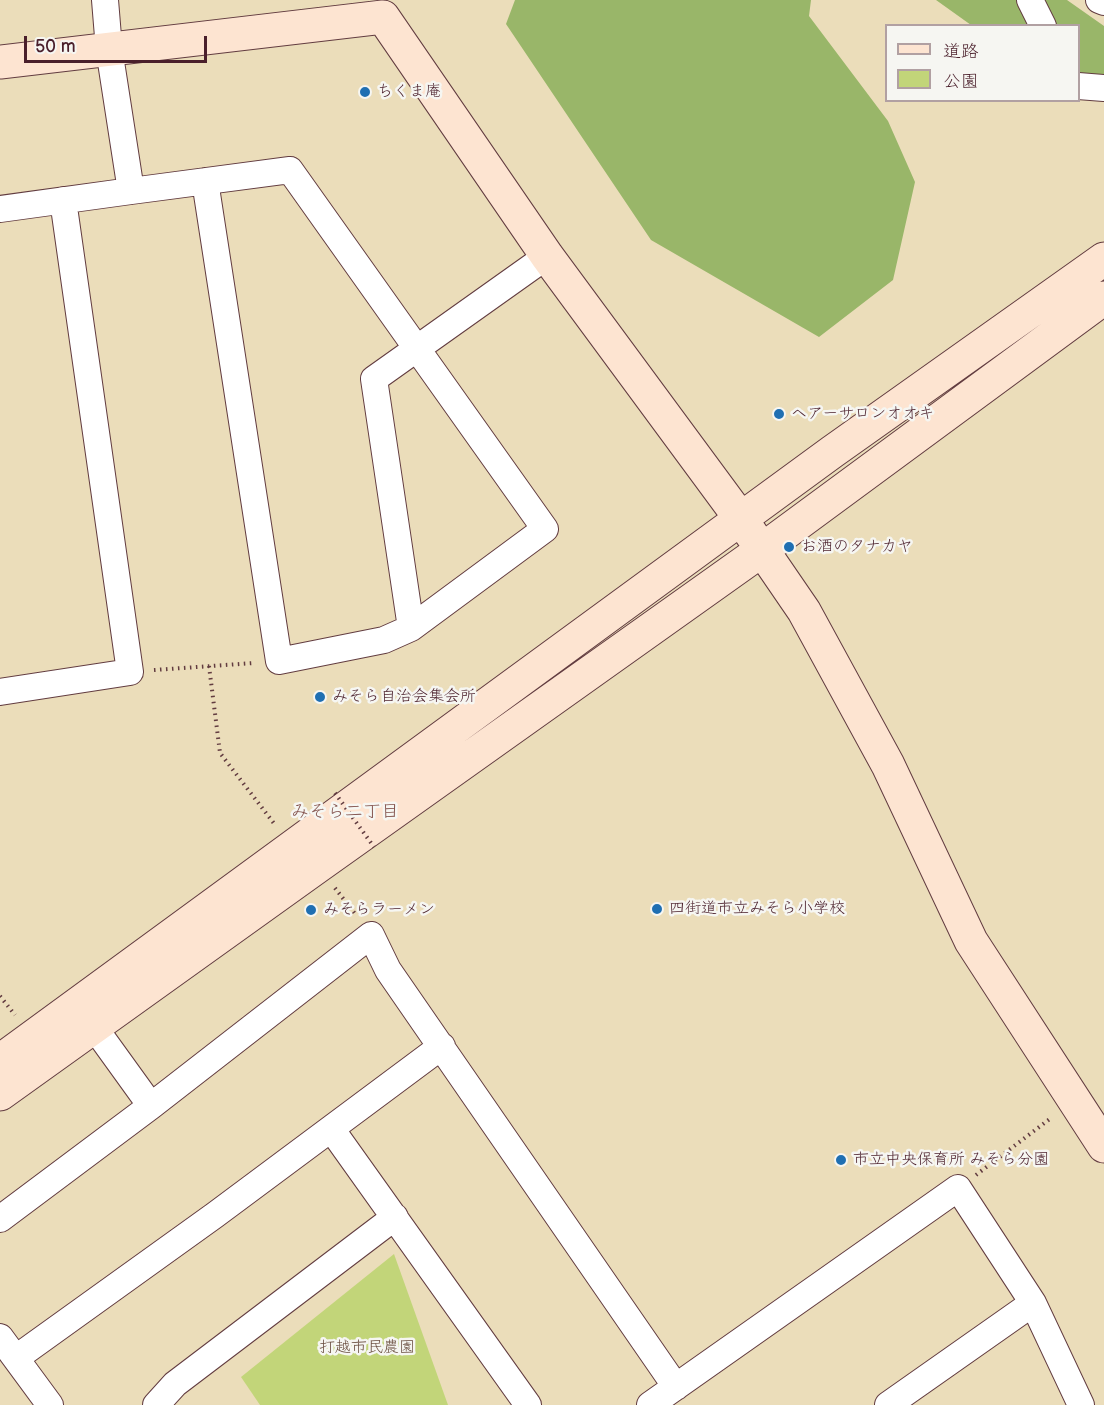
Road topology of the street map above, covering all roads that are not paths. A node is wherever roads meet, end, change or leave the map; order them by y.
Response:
1 (105, 0) edge
2 (1030, 0) edge
3 (1099, 0) edge
4 (1104, 2) edge
5 (388, 8) edge
6 (1042, 24) edge
7 (110, 49) junction
8 (0, 62) edge
9 (1080, 86) edge
10 (1104, 88) edge
11 (205, 181) junction
12 (131, 191) junction
13 (63, 200) junction
14 (0, 209) edge
15 (548, 256) junction
16 (1104, 259) edge
17 (1104, 298) edge
18 (417, 348) junction
19 (741, 519) junction
20 (762, 550) junction
21 (411, 628) junction
22 (0, 692) edge
23 (305, 857) junction
24 (94, 1027) junction
25 (442, 1046) junction
26 (0, 1061) edge
27 (0, 1094) edge
28 (151, 1106) junction
29 (332, 1130) junction
30 (1104, 1146) edge
31 (395, 1216) junction
32 (0, 1219) edge
33 (1033, 1303) junction
34 (0, 1337) edge
35 (15, 1359) junction
36 (676, 1387) junction
37 (50, 1405) edge
38 (156, 1405) edge
39 (528, 1405) edge
40 (650, 1405) edge
41 (888, 1405) edge
42 (1080, 1405) edge

1 - 7 street
2 - 6 street
3 - 4 street
5 - 7 street
5 - 15 street
7 - 8 street
7 - 12 street
9 - 10 street
11 - 12 street
11 - 18 street
11 - 21 street
12 - 13 street
13 - 14 street
13 - 22 street
15 - 18 street
15 - 19 street
16 - 19 street
17 - 20 street
18 - 21 street
18 - 21 street
19 - 20 street
19 - 23 street
20 - 23 street
20 - 30 street
23 - 24 street
23 - 26 street
24 - 27 street
24 - 28 street
25 - 28 street
25 - 29 street
25 - 36 street
28 - 32 street
29 - 31 street
29 - 35 street
31 - 38 street
31 - 39 street
33 - 36 street
33 - 41 street
33 - 42 street
34 - 35 street
35 - 37 street
36 - 40 street

